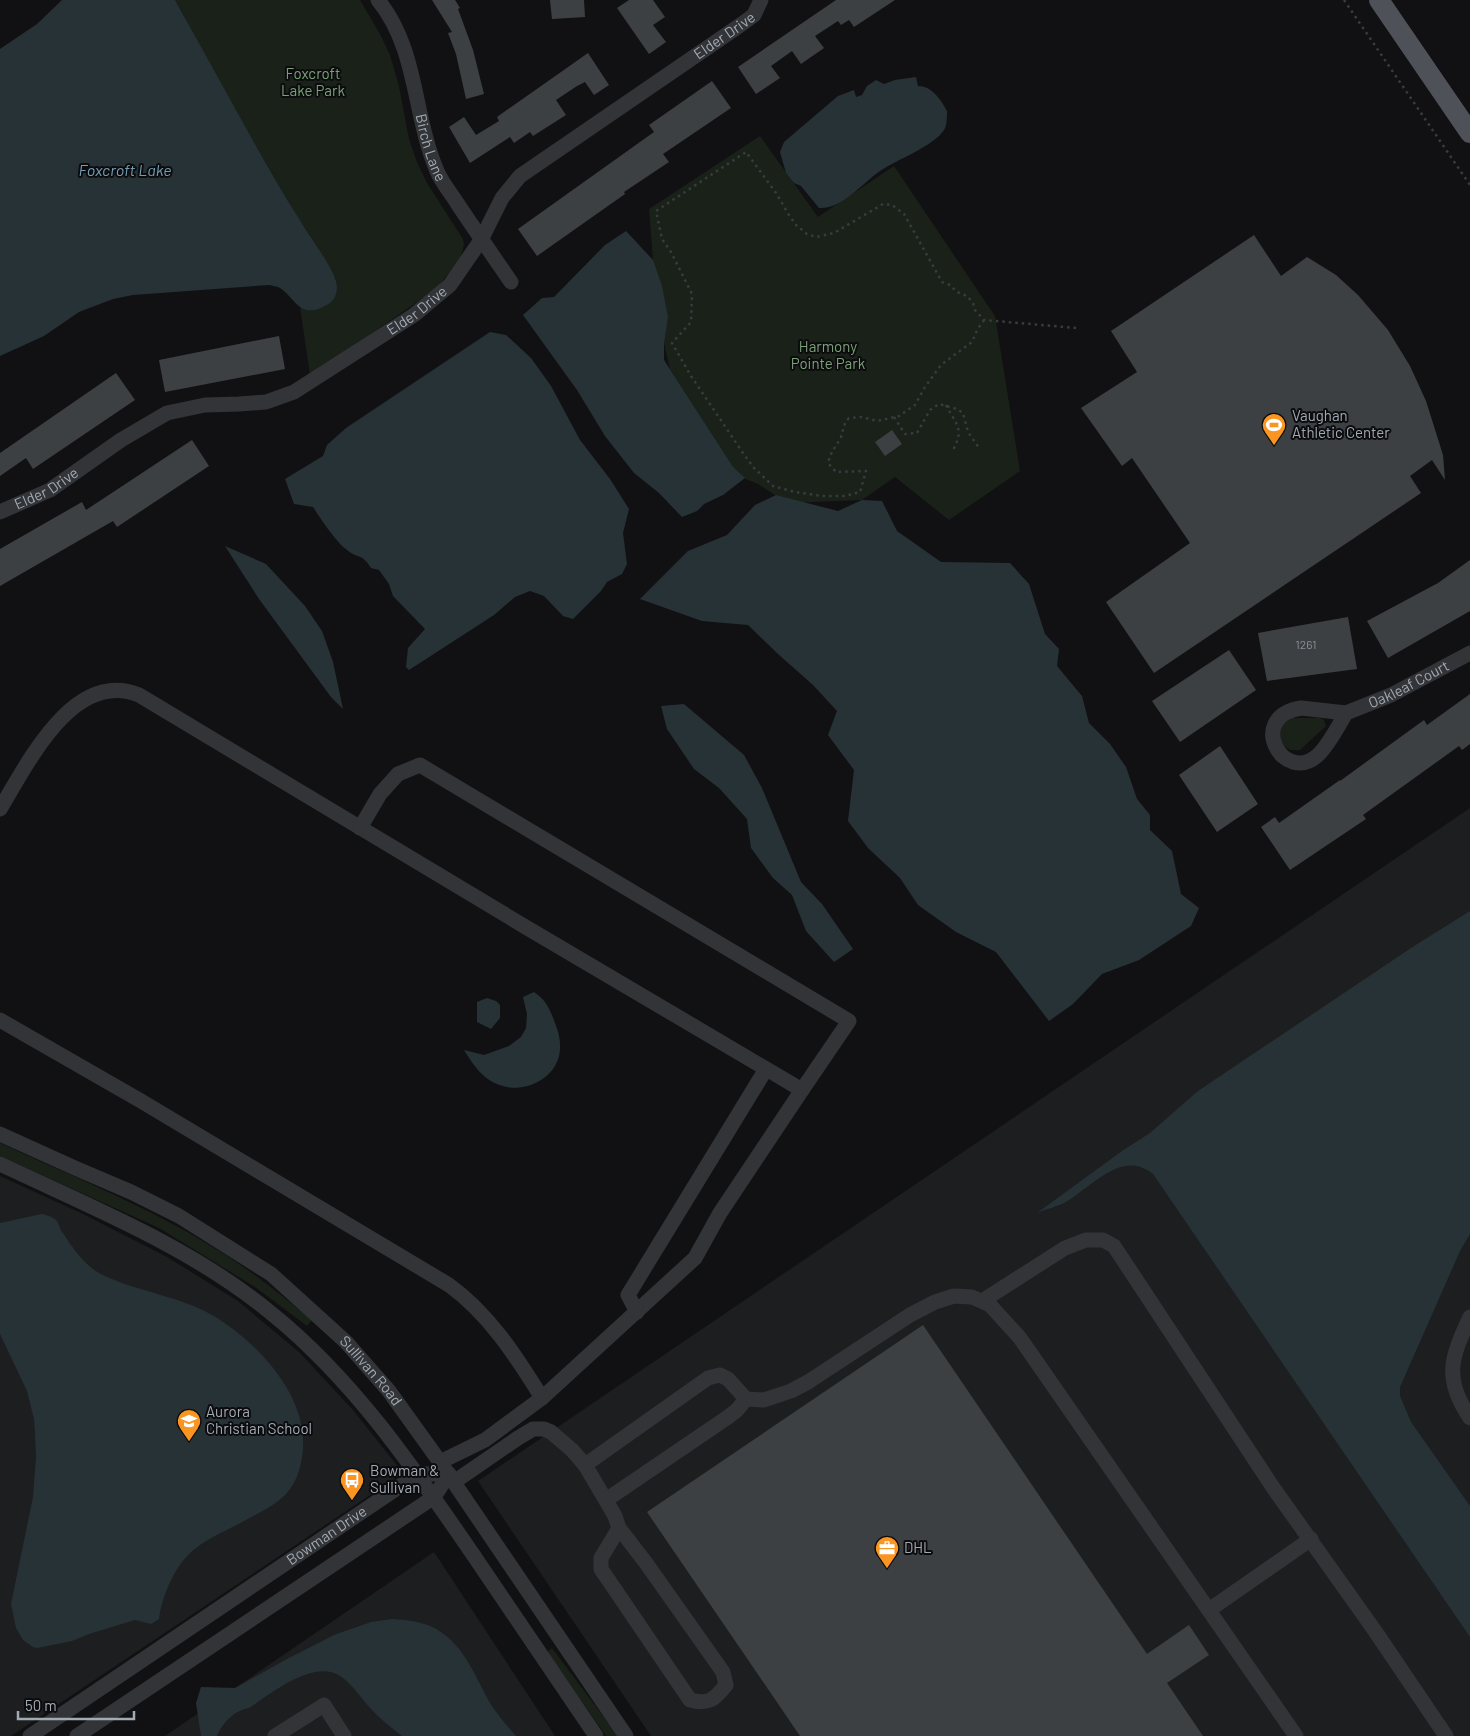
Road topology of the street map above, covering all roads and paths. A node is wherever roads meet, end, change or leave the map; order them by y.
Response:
1 (378, 0) edge
2 (761, 0) edge
3 (1344, 0) edge
4 (1379, 0) edge
5 (1470, 133) edge
6 (1470, 186) edge
7 (481, 240) junction
8 (511, 282) dead end
9 (984, 320) junction
10 (1076, 328) dead end
11 (946, 406) junction
12 (894, 417) junction
13 (979, 448) dead end
14 (953, 450) dead end
15 (0, 512) edge
16 (1470, 653) edge
17 (1346, 713) junction
18 (0, 809) edge
19 (360, 828) junction
20 (0, 1020) edge
21 (766, 1069) junction
22 (802, 1090) junction
23 (0, 1134) edge
24 (0, 1164) edge
25 (982, 1301) junction
26 (637, 1312) junction
27 (1470, 1316) edge
28 (542, 1398) junction
29 (746, 1399) junction
30 (523, 1412) junction
31 (1470, 1418) edge
32 (533, 1429) junction
33 (585, 1465) junction
34 (448, 1473) junction
35 (418, 1474) junction
36 (434, 1497) junction
37 (606, 1500) junction
38 (619, 1528) junction
39 (1310, 1540) junction
40 (1209, 1610) junction
41 (30, 1736) edge
42 (77, 1736) edge
43 (275, 1736) edge
44 (344, 1736) edge
45 (596, 1736) edge
46 (626, 1736) edge
47 (1296, 1736) edge
48 (1446, 1736) edge

1 - 7 street, Birch Lane
2 - 7 street, Elder Drive
3 - 6 path
4 - 5 main road
7 - 8 street, Birch Lane
7 - 15 street, Elder Drive
9 - 10 path
9 - 12 path
9 - 12 path
11 - 12 path
11 - 13 path
11 - 14 path
16 - 17 street, Oakleaf Court
17 - 17 street, Oakleaf Court
18 - 19 street
19 - 21 street
19 - 22 street
20 - 28 street
21 - 22 street
21 - 26 street
22 - 26 street
23 - 34 street, Sullivan Road
24 - 35 street, Sullivan Road
25 - 29 street
25 - 39 street
25 - 40 street
26 - 28 street
27 - 31 street
28 - 30 street
29 - 33 street
29 - 37 street
30 - 32 street
30 - 34 street
32 - 33 street
32 - 34 street
33 - 37 street
34 - 35 street
34 - 36 street, Bowman Drive
34 - 46 street, Sullivan Road
35 - 36 street, Sullivan Road
35 - 41 street, Bowman Drive
36 - 42 street, Bowman Drive
36 - 45 street, Sullivan Road
37 - 38 street
38 - 38 street
39 - 40 street
39 - 48 street
40 - 47 street
43 - 44 street

